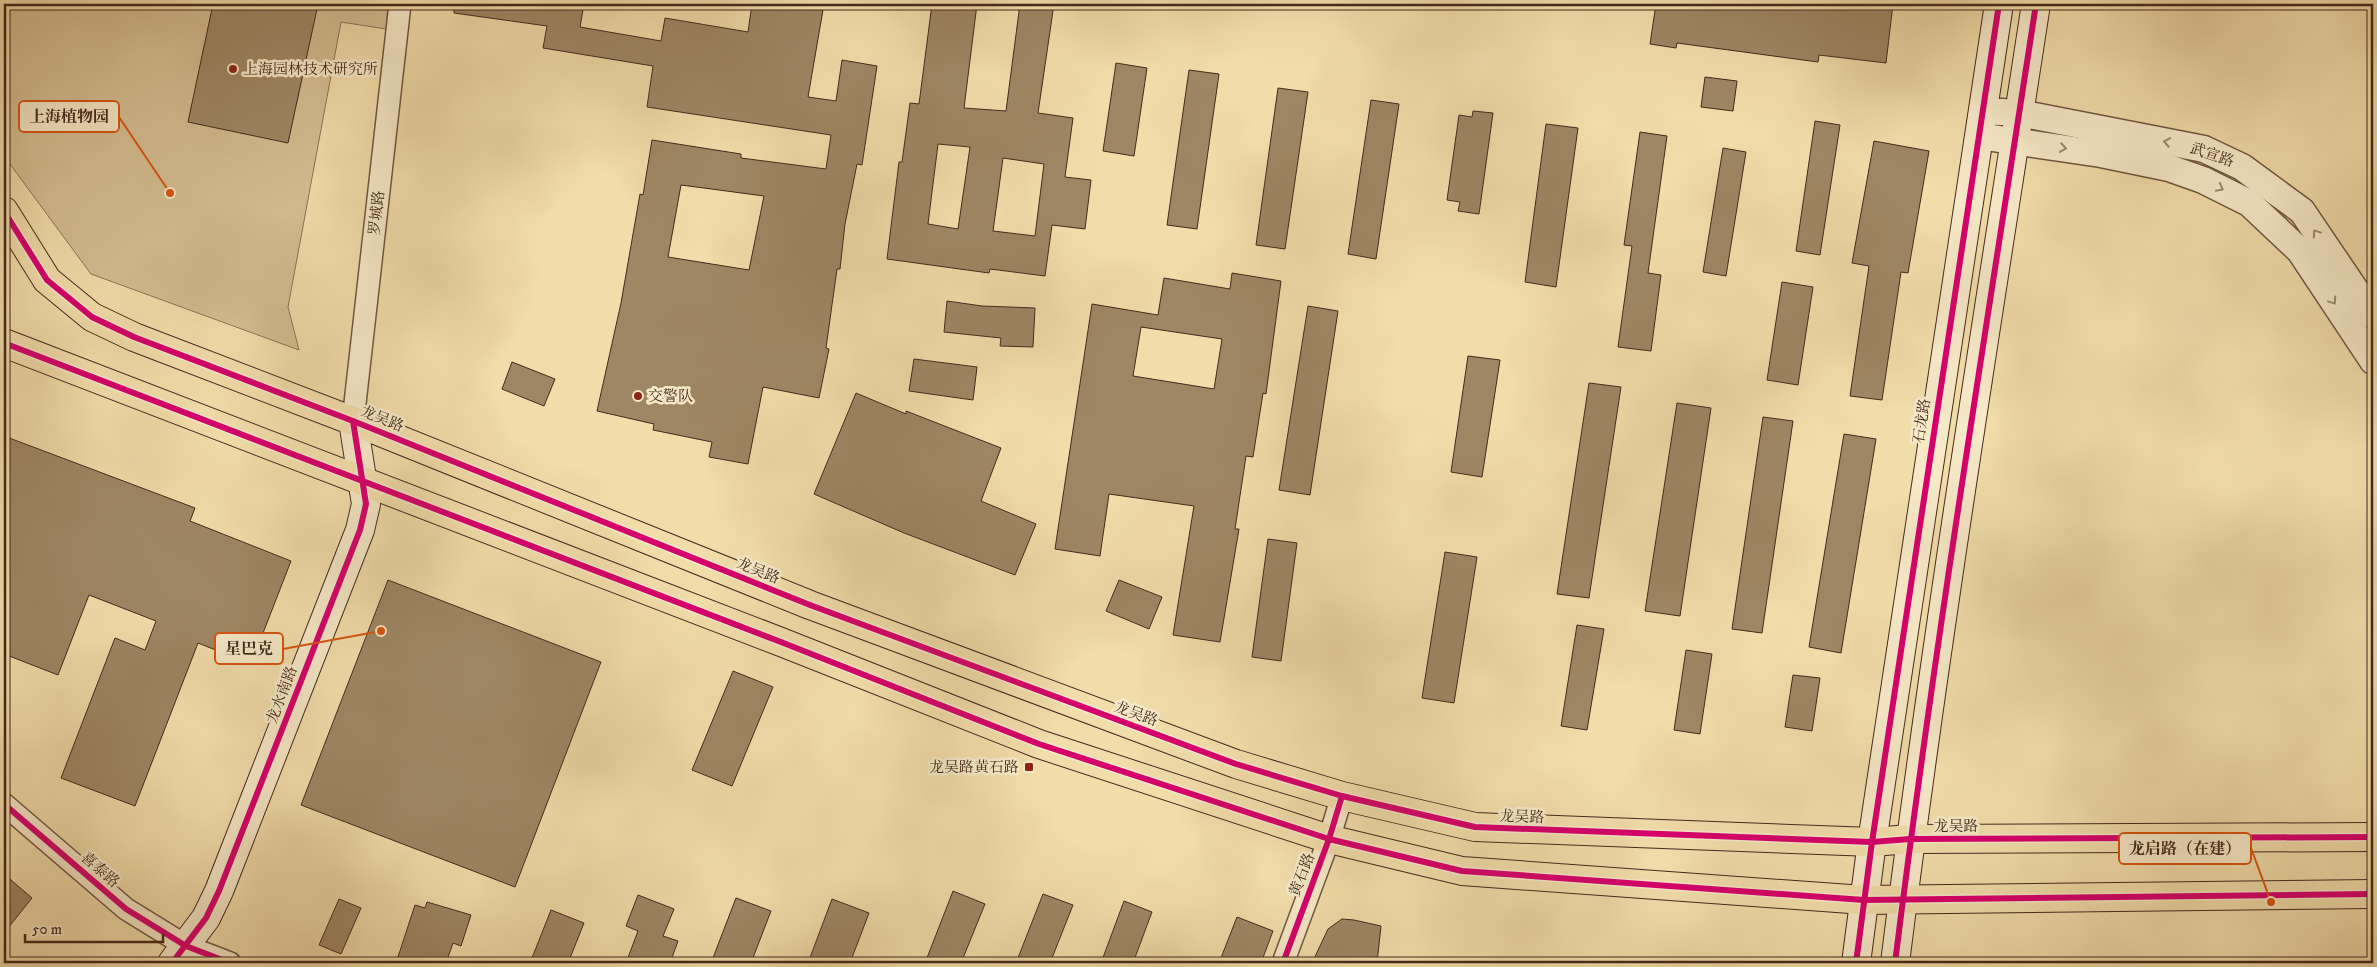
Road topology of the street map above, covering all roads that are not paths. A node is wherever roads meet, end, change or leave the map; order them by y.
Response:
1 (400, 4) edge
2 (2000, 4) edge
3 (2036, 4) edge
4 (2019, 113) junction
5 (1981, 123) junction
6 (2015, 140) junction
7 (4, 211) edge
8 (2373, 316) edge
9 (4, 343) edge
10 (2373, 360) edge
11 (353, 421) junction
12 (363, 483) junction
13 (1342, 796) junction
14 (4, 804) edge
15 (2373, 837) edge
16 (1329, 839) junction
17 (1910, 839) junction
18 (1872, 842) junction
19 (2373, 894) edge
20 (1864, 900) junction
21 (1903, 900) junction
22 (179, 955) edge
23 (230, 963) edge
24 (1283, 963) edge
25 (1856, 963) edge
26 (1895, 963) edge

1 - 11 street, 罗城路
2 - 5 main road, 石龙路
3 - 4 main road
4 - 5 street, 武宣路
4 - 6 main road
8 -> 4 street, 武宣路
5 - 6 street
5 - 18 main road, 石龙路
6 -> 10 street
6 - 17 main road
7 - 11 main road, 龙吴路
9 - 12 main road
11 - 12 main road, 龙水南路
11 - 13 main road, 龙吴路
12 - 16 main road
12 - 22 main road, 龙水南路
13 - 16 street, 黄石路
13 - 18 main road, 龙吴路
14 - 22 street, 喜泰路
15 - 17 main road, 龙吴路
16 - 20 main road
16 - 24 street, 黄石路
17 - 18 main road, 龙吴路
17 - 21 main road
18 - 20 main road, 石龙路
19 - 21 main road
20 - 21 main road
20 - 25 main road, 石龙路
21 - 26 main road
22 - 23 street, 喜泰路

